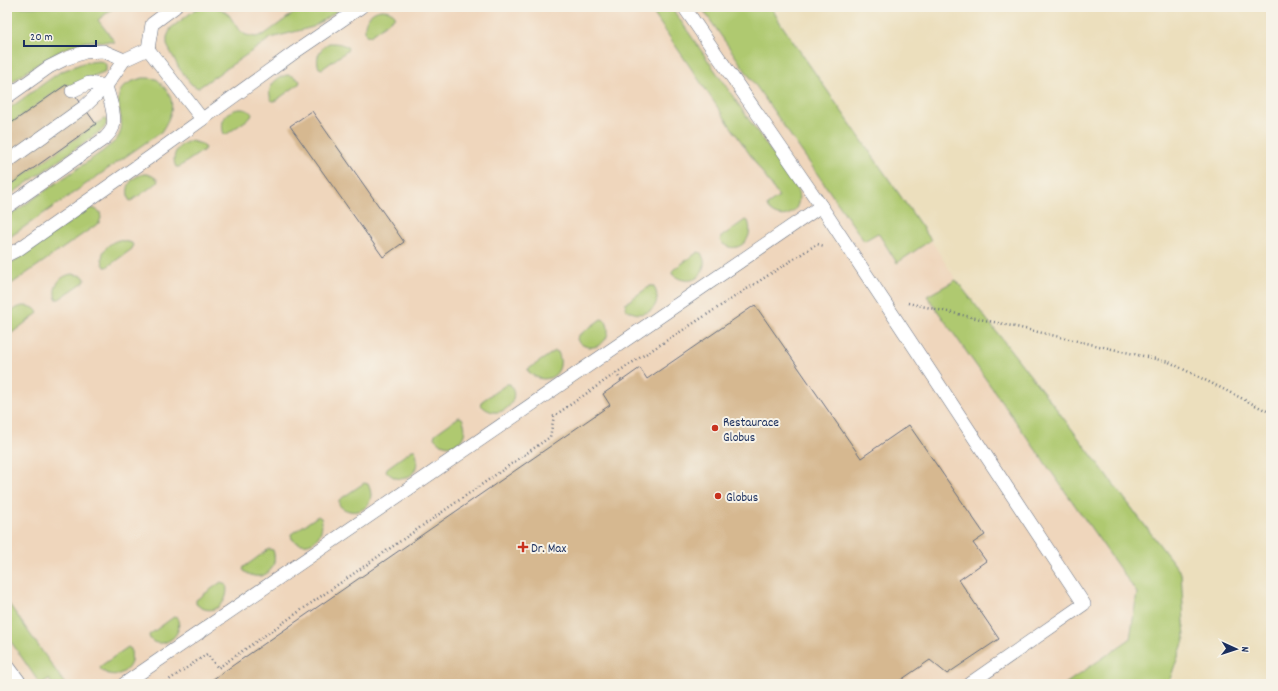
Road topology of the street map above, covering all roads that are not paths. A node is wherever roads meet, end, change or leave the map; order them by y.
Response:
1 (175, 7) edge
2 (361, 7) edge
3 (684, 7) edge
4 (148, 49) junction
5 (124, 60) junction
6 (106, 86) junction
7 (72, 91) dead end
8 (7, 96) edge
9 (202, 120) junction
10 (7, 162) edge
11 (820, 206) junction
12 (7, 207) edge
13 (7, 255) edge
14 (7, 665) edge
15 (20, 684) edge
16 (124, 684) edge
17 (969, 684) edge

1 - 4 lane
2 - 9 lane
3 - 11 lane
4 - 5 lane
4 - 9 lane
5 - 6 lane
5 - 8 lane
6 - 7 lane
6 - 10 lane
6 - 12 lane
9 - 13 lane
11 - 16 lane
11 - 17 lane
14 - 15 lane

